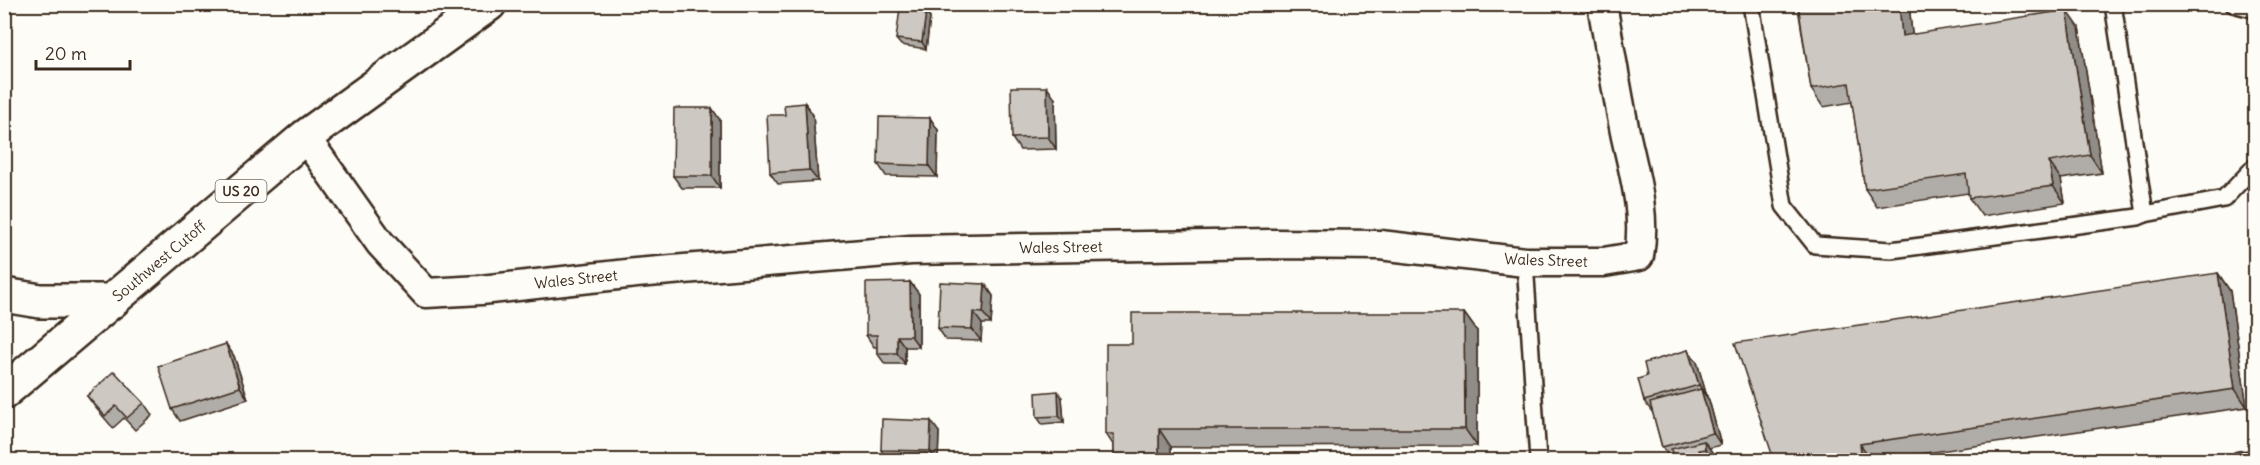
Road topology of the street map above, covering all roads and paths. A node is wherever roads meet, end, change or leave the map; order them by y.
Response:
1 (489, 4) edge
2 (1602, 4) edge
3 (1751, 4) edge
4 (2113, 4) edge
5 (2233, 4) edge
6 (2256, 10) edge
7 (305, 136) junction
8 (2256, 165) edge
9 (2145, 214) junction
10 (1525, 262) junction
11 (4, 295) edge
12 (112, 301) junction
13 (4, 392) edge
14 (2256, 459) edge
15 (1538, 460) edge
16 (2239, 460) edge

1 - 7 main road, Southwest Cutoff / US 20
2 - 10 street, Wales Street
3 - 9 lane
4 - 9 lane
5 - 6 lane
7 - 10 street, Wales Street
7 - 12 main road, Southwest Cutoff / US 20
8 - 9 lane
10 - 15 lane
11 - 12 main road
12 - 13 main road, Southwest Cutoff / US 20
14 - 16 lane

